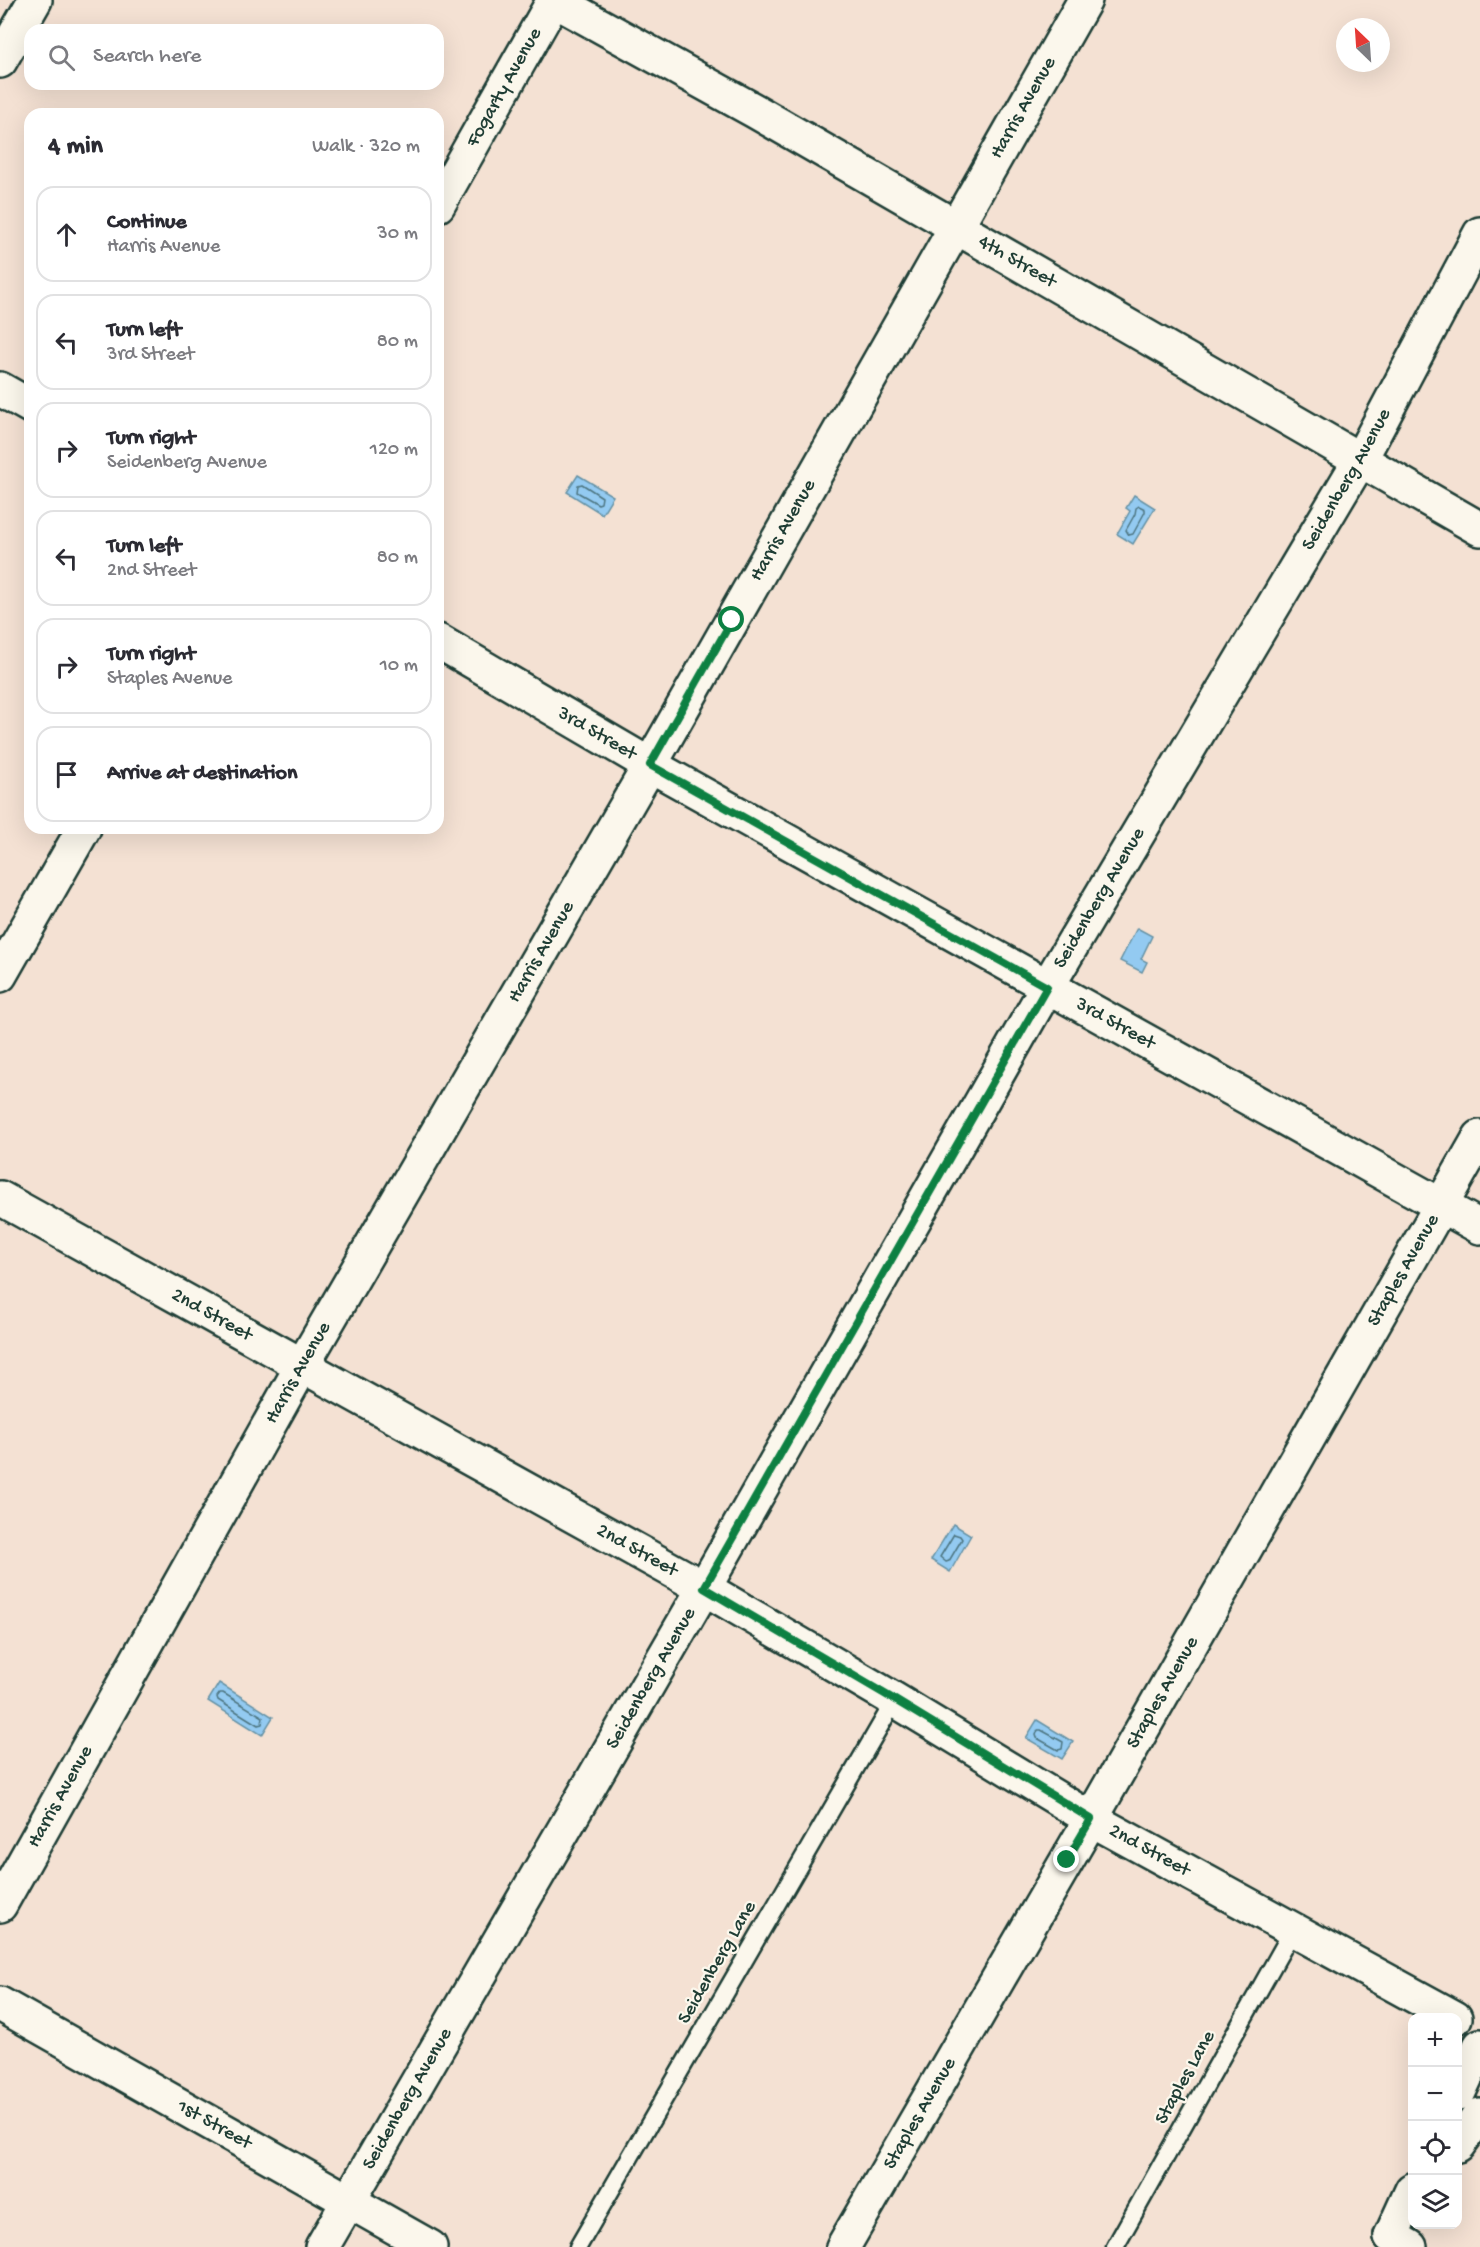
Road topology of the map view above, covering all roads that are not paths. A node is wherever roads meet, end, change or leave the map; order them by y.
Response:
1 (35, 0) edge
2 (554, 0) edge
3 (1085, 0) edge
4 (0, 61) edge
5 (444, 194) edge
6 (956, 226) junction
7 (1480, 234) edge
8 (0, 389) edge
9 (24, 403) edge
10 (1360, 460) junction
11 (1480, 529) edge
12 (444, 645) edge
13 (650, 765) junction
14 (81, 834) edge
15 (0, 975) edge
16 (1047, 987) junction
17 (1480, 1137) edge
18 (0, 1198) edge
19 (1441, 1205) junction
20 (1480, 1227) edge
21 (302, 1366) junction
22 (704, 1588) junction
23 (895, 1700) junction
24 (1091, 1819) junction
25 (0, 1905) edge
26 (1293, 1930) junction
27 (0, 2004) edge
28 (1447, 2013) edge
29 (1462, 2022) edge
30 (1480, 2032) edge
31 (1480, 2046) edge
32 (1462, 2085) edge
33 (1480, 2115) edge
34 (1462, 2140) edge
35 (348, 2201) junction
36 (1408, 2205) edge
37 (1408, 2217) edge
38 (1395, 2243) edge
39 (322, 2247) edge
40 (429, 2247) edge
41 (579, 2247) edge
42 (843, 2247) edge
43 (1115, 2247) edge

1 - 4 street
2 - 5 street, Fogarty Avenue
2 - 6 street, 4th Street
3 - 6 street, Harris Avenue
6 - 10 street, 4th Street
6 - 13 street, Harris Avenue
7 - 10 street, Seidenberg Avenue
8 - 9 street
10 - 11 street, 4th Street
10 - 16 street, Seidenberg Avenue
12 - 13 street, 3rd Street
13 - 16 street, 3rd Street
13 - 21 street, Harris Avenue
14 - 15 street
16 - 19 street, 3rd Street
16 - 22 street, Seidenberg Avenue
17 - 19 street, Staples Avenue
18 - 21 street, 2nd Street
19 - 20 street, 3rd Street
19 - 24 street, Staples Avenue
21 - 22 street, 2nd Street
21 - 25 street, Harris Avenue
22 - 23 street, 2nd Street
22 - 35 street, Seidenberg Avenue
23 - 24 street, 2nd Street
23 - 41 lane, Seidenberg Lane
24 - 26 street, 2nd Street
24 - 42 street, Staples Avenue
26 - 28 street, 2nd Street
26 - 43 lane, Staples Lane
27 - 35 street, 1st Street
29 - 30 street, 2nd Street
31 - 32 street
33 - 34 street
35 - 39 street, Seidenberg Avenue
35 - 40 street, 1st Street
36 - 38 street
37 - 38 street

